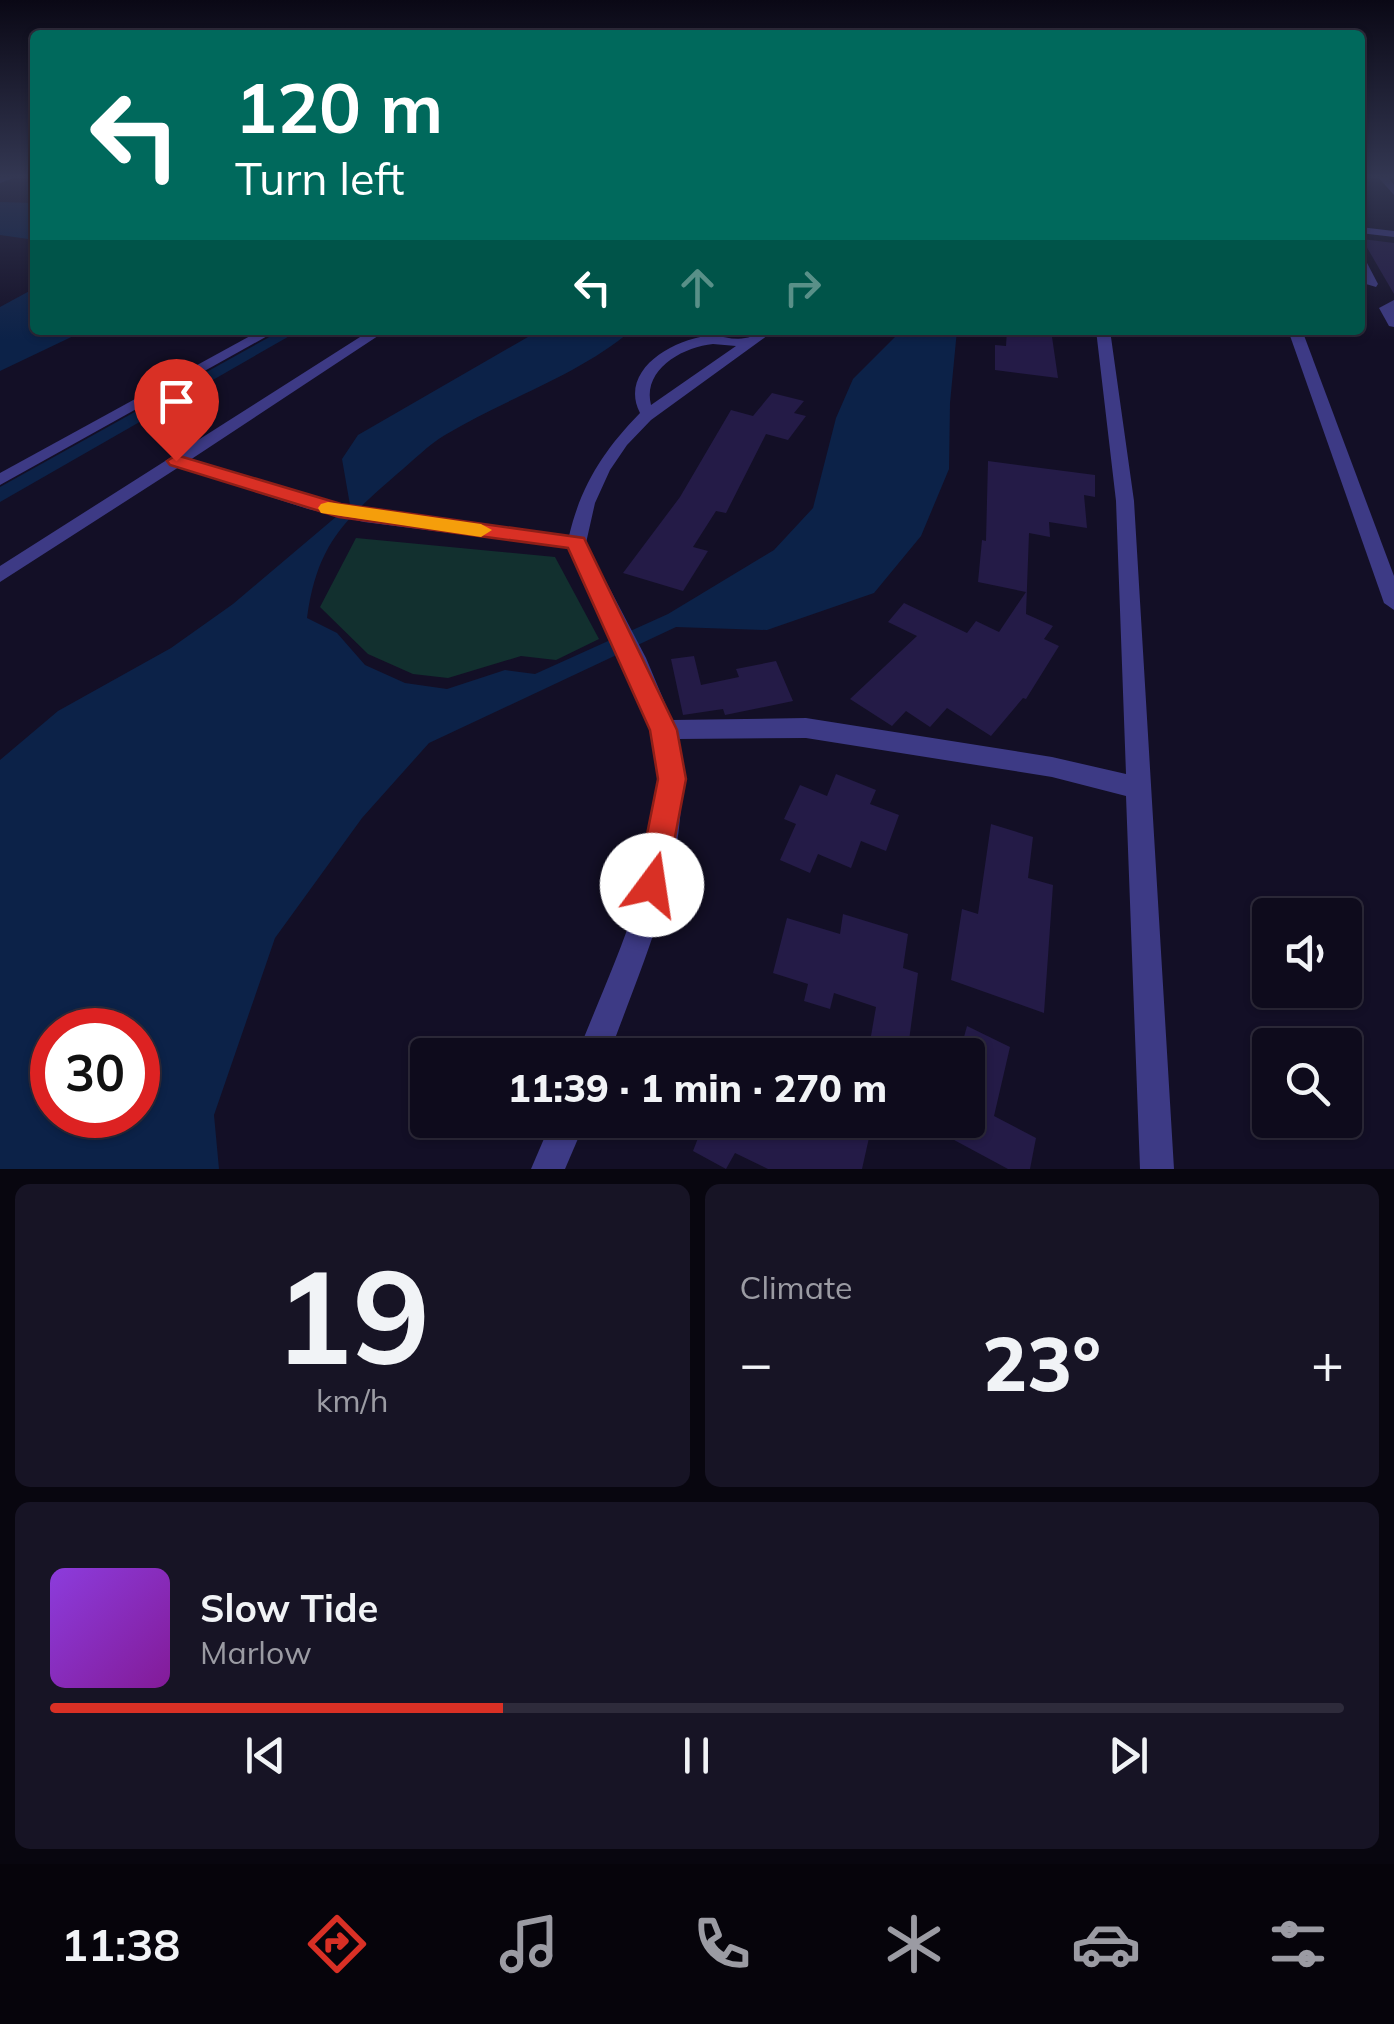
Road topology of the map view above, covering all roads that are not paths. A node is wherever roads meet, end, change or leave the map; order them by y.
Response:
1 (1365, 270) edge
2 (1372, 284) dead end
3 (1394, 304) edge
4 (1394, 323) edge
5 (262, 335) edge
6 (372, 335) edge
7 (761, 335) edge
8 (1103, 335) edge
9 (1297, 335) edge
10 (749, 344) junction
11 (649, 415) junction
12 (176, 461) junction
13 (0, 480) edge
14 (576, 542) junction
15 (0, 575) edge
16 (1394, 603) edge
17 (663, 730) junction
18 (1139, 788) junction
19 (599, 1038) edge
20 (561, 1138) edge
21 (548, 1169) edge
22 (1157, 1169) edge

1 - 2 street
3 - 4 street
5 - 13 street
6 - 12 street
7 - 10 street
8 - 18 street
9 - 16 street
10 - 11 street
10 - 11 street
11 - 14 street
12 - 14 street
12 - 15 street
14 - 17 street
17 - 18 street
17 - 19 street
18 - 22 street
20 - 21 street

